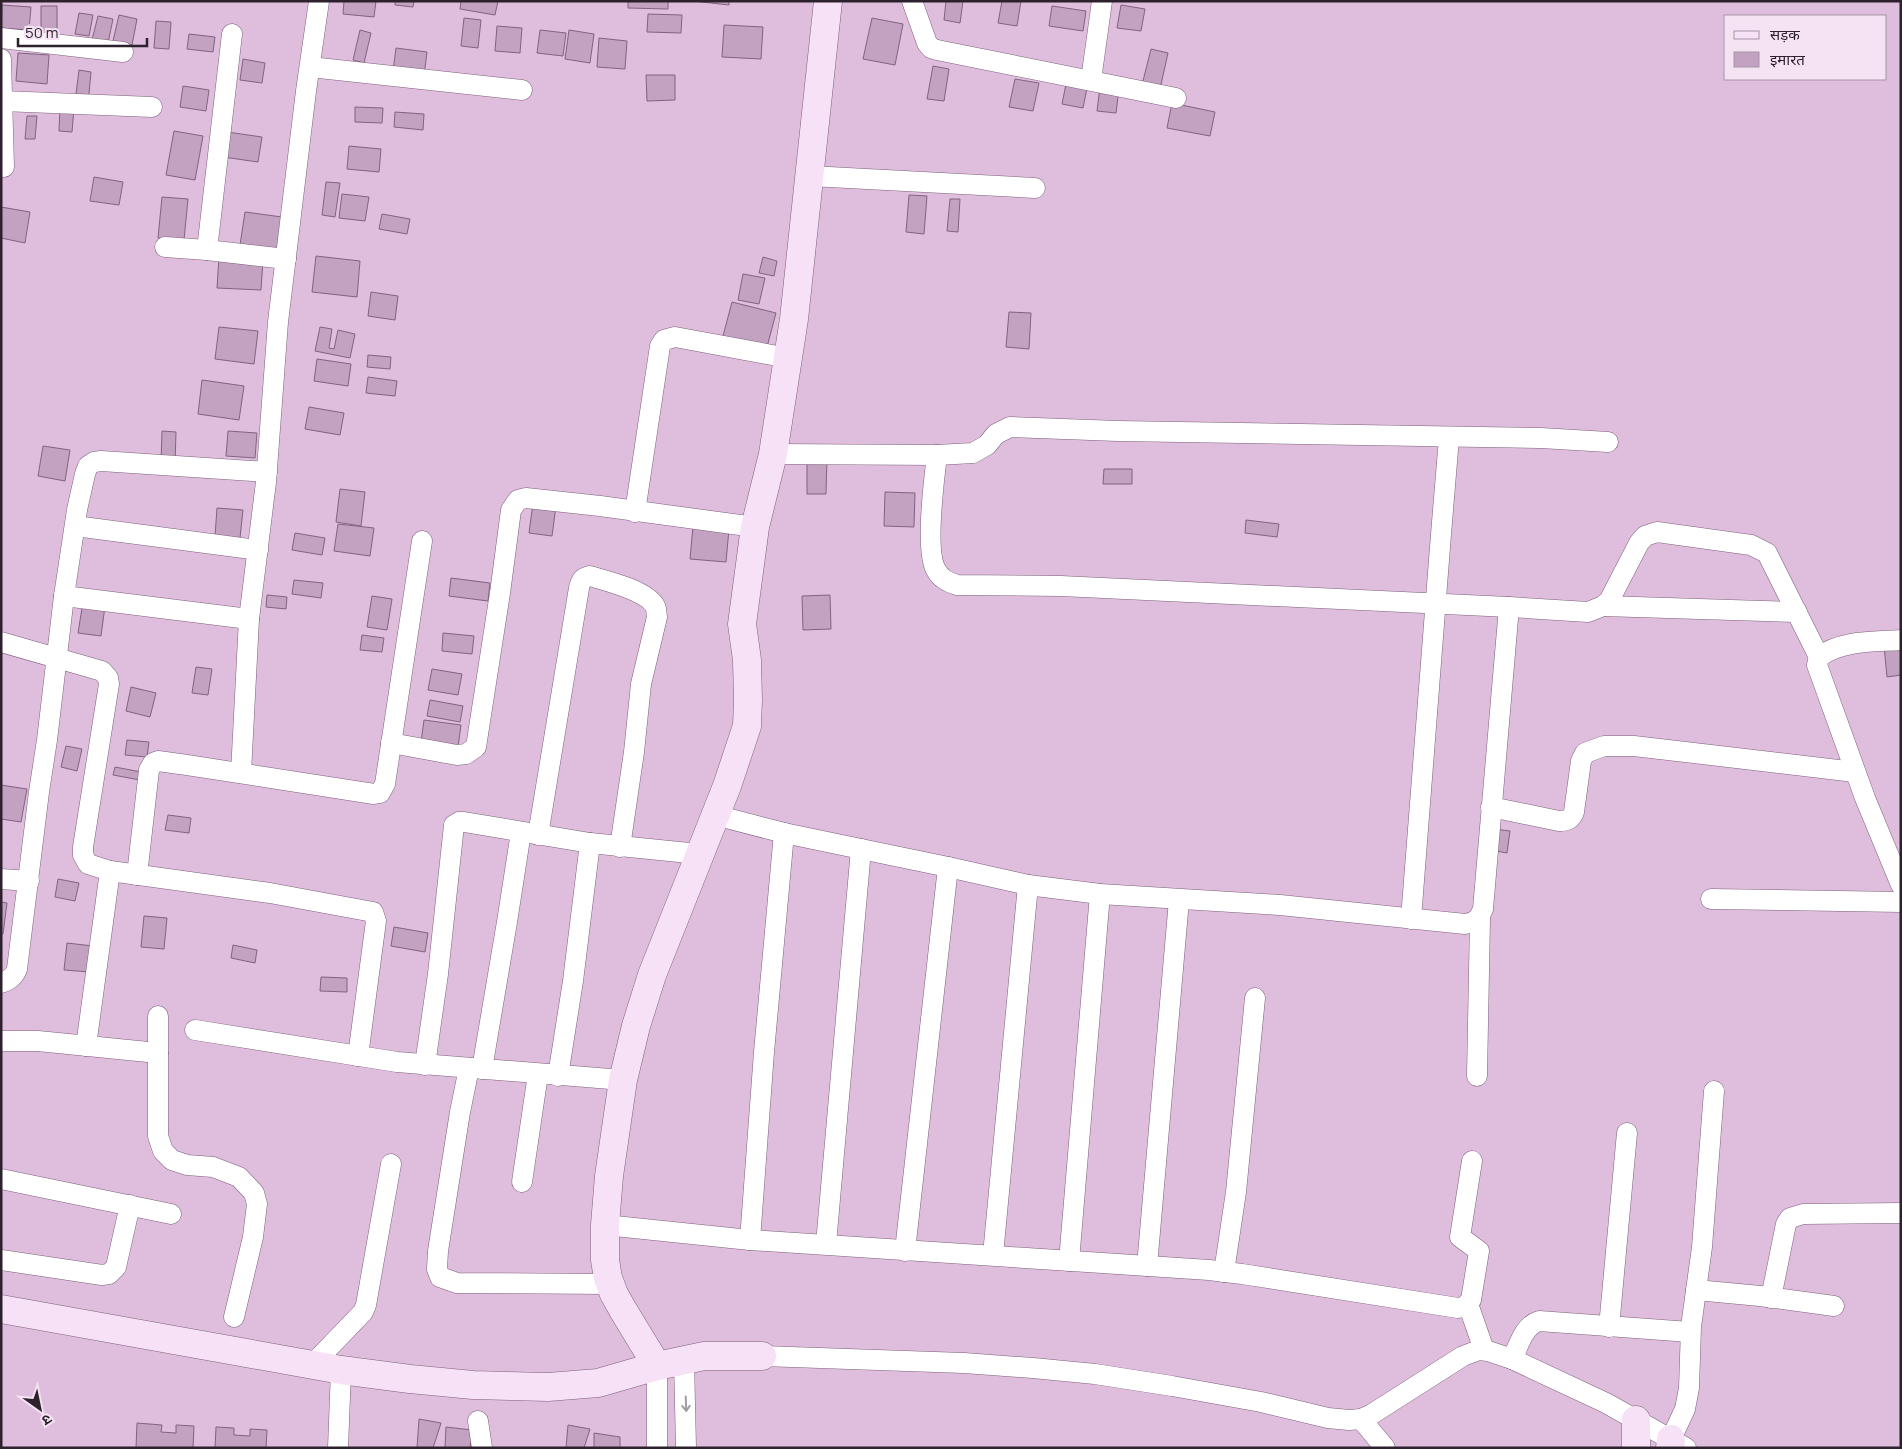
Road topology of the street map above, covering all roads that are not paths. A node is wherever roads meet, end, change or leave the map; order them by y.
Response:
1 (319, 1) edge
2 (828, 1) edge
3 (912, 1) edge
4 (1102, 1) edge
5 (232, 34) dead end
6 (1, 38) edge
7 (123, 52) dead end
8 (1, 60) edge
9 (310, 67) junction
10 (1091, 80) junction
11 (522, 90) dead end
12 (1176, 98) dead end
13 (2, 101) edge
14 (152, 107) dead end
15 (4, 167) dead end
16 (810, 176) junction
17 (1035, 188) dead end
18 (165, 247) dead end
19 (207, 250) junction
20 (286, 259) junction
21 (788, 358) junction
22 (1449, 438) junction
23 (1608, 442) dead end
24 (773, 454) junction
25 (937, 455) junction
26 (267, 472) junction
27 (635, 512) junction
28 (75, 526) junction
29 (755, 527) junction
30 (422, 541) dead end
31 (258, 550) junction
32 (64, 596) junction
33 (1435, 604) junction
34 (1603, 606) junction
35 (1509, 607) junction
36 (1797, 612) junction
37 (249, 620) junction
38 (1901, 640) edge
39 (1, 642) edge
40 (1819, 657) junction
41 (56, 658) junction
42 (391, 743) junction
43 (1856, 772) junction
44 (241, 773) junction
45 (1491, 807) junction
46 (715, 815) junction
47 (530, 833) junction
48 (784, 833) junction
49 (590, 843) junction
50 (620, 847) junction
51 (861, 849) junction
52 (699, 854) junction
53 (948, 867) junction
54 (110, 871) junction
55 (137, 875) junction
56 (1, 879) edge
57 (29, 881) junction
58 (1901, 884) edge
59 (1028, 885) junction
60 (1100, 894) junction
61 (1711, 899) dead end
62 (1179, 900) junction
63 (1901, 902) edge
64 (1411, 919) junction
65 (1480, 919) junction
66 (1, 983) edge
67 (1256, 998) dead end
68 (158, 1016) dead end
69 (195, 1030) dead end
70 (1, 1042) edge
71 (86, 1046) junction
72 (158, 1053) junction
73 (358, 1056) junction
74 (425, 1065) junction
75 (475, 1069) junction
76 (548, 1075) junction
77 (1477, 1076) dead end
78 (623, 1080) junction
79 (1714, 1091) dead end
80 (1627, 1133) dead end
81 (1472, 1161) dead end
82 (391, 1164) dead end
83 (1, 1179) edge
84 (522, 1182) dead end
85 (130, 1206) junction
86 (1901, 1213) edge
87 (171, 1214) dead end
88 (605, 1225) junction
89 (750, 1240) junction
90 (826, 1244) junction
91 (905, 1251) junction
92 (993, 1255) junction
93 (1, 1260) edge
94 (1069, 1261) junction
95 (1147, 1266) junction
96 (1224, 1272) junction
97 (610, 1284) junction
98 (1696, 1290) junction
99 (1771, 1298) junction
100 (1468, 1304) junction
101 (1834, 1306) dead end
102 (1, 1310) edge
103 (234, 1317) dead end
104 (1609, 1327) junction
105 (1690, 1332) junction
106 (1484, 1350) junction
107 (762, 1356) joint
108 (694, 1358) junction
109 (1512, 1359) junction
110 (312, 1365) junction
111 (657, 1366) junction
112 (341, 1370) junction
113 (1361, 1419) junction
114 (1636, 1420) junction
115 (478, 1421) dead end
116 (1675, 1445) edge
117 (338, 1448) edge
118 (482, 1448) edge
119 (657, 1448) edge
120 (686, 1448) edge
121 (1385, 1448) edge
122 (1636, 1448) edge

1 - 9 street
2 - 16 street
3 - 10 street
4 - 10 street
5 - 19 street
6 - 7 street
8 - 13 street
9 - 11 street
9 - 20 street
10 - 12 street
13 - 14 street
13 - 15 street
16 - 17 street
16 - 21 street
18 - 19 street
19 - 20 street
20 - 26 street
21 - 24 street
21 - 27 street
22 - 23 street
22 - 25 street
22 - 33 street
24 - 25 street
24 - 29 street
25 - 33 street
26 - 28 street
26 - 31 street
27 - 29 street
27 - 42 street
28 - 31 street
28 - 32 street
29 - 46 street
30 - 42 street
31 - 37 street
32 - 37 street
32 - 41 street
33 - 35 street
33 - 64 street
34 - 35 street
34 - 36 street
34 - 36 street
35 - 45 street
36 - 40 street
37 - 44 street
38 - 40 street
39 - 41 street
40 - 43 street
41 - 54 street
41 - 57 street
42 - 44 street
43 - 45 street
43 - 58 street
44 - 55 street
45 - 65 street
46 - 48 street
46 - 52 street
47 - 49 street
47 - 50 street
47 - 74 street
47 - 75 street
48 - 51 street
48 - 89 street
49 - 50 street
49 - 76 street
50 - 52 street
51 - 53 street
51 - 90 street
52 - 78 street
53 - 59 street
53 - 91 street
54 - 55 street
54 - 71 street
55 - 73 street
56 - 57 street
57 - 66 street
59 - 60 street
59 - 92 street
60 - 62 street
60 - 94 street
61 - 63 street
62 - 64 street
62 - 95 street
64 - 65 street
65 - 77 street
67 - 96 street
68 - 72 street
69 - 73 street
70 - 71 street
71 - 72 street
72 - 103 street
73 - 74 street
74 - 75 street
75 - 76 street
75 - 97 street
76 - 78 street
76 - 84 street
78 - 88 street
79 - 98 street
80 - 104 street
81 - 100 street
82 - 110 street
83 - 85 street
85 - 87 street
85 - 93 street
86 - 99 street
88 - 89 street
88 - 97 street
89 - 90 street
90 - 91 street
91 - 92 street
92 - 94 street
94 - 95 street
95 - 96 street
96 - 100 street
97 - 111 street
98 - 99 street
98 - 105 street
99 - 101 street
100 - 106 street
102 - 110 street
104 - 105 street
104 - 109 street
105 - 116 street
106 - 109 street
106 - 113 street
107 - 108 street
107 - 113 street
108 - 111 street
108 -> 120 street
109 - 114 street
110 - 112 street
111 - 112 street
111 - 119 street
112 - 117 street
113 - 121 street
114 - 116 street
114 - 122 street
115 - 118 street

